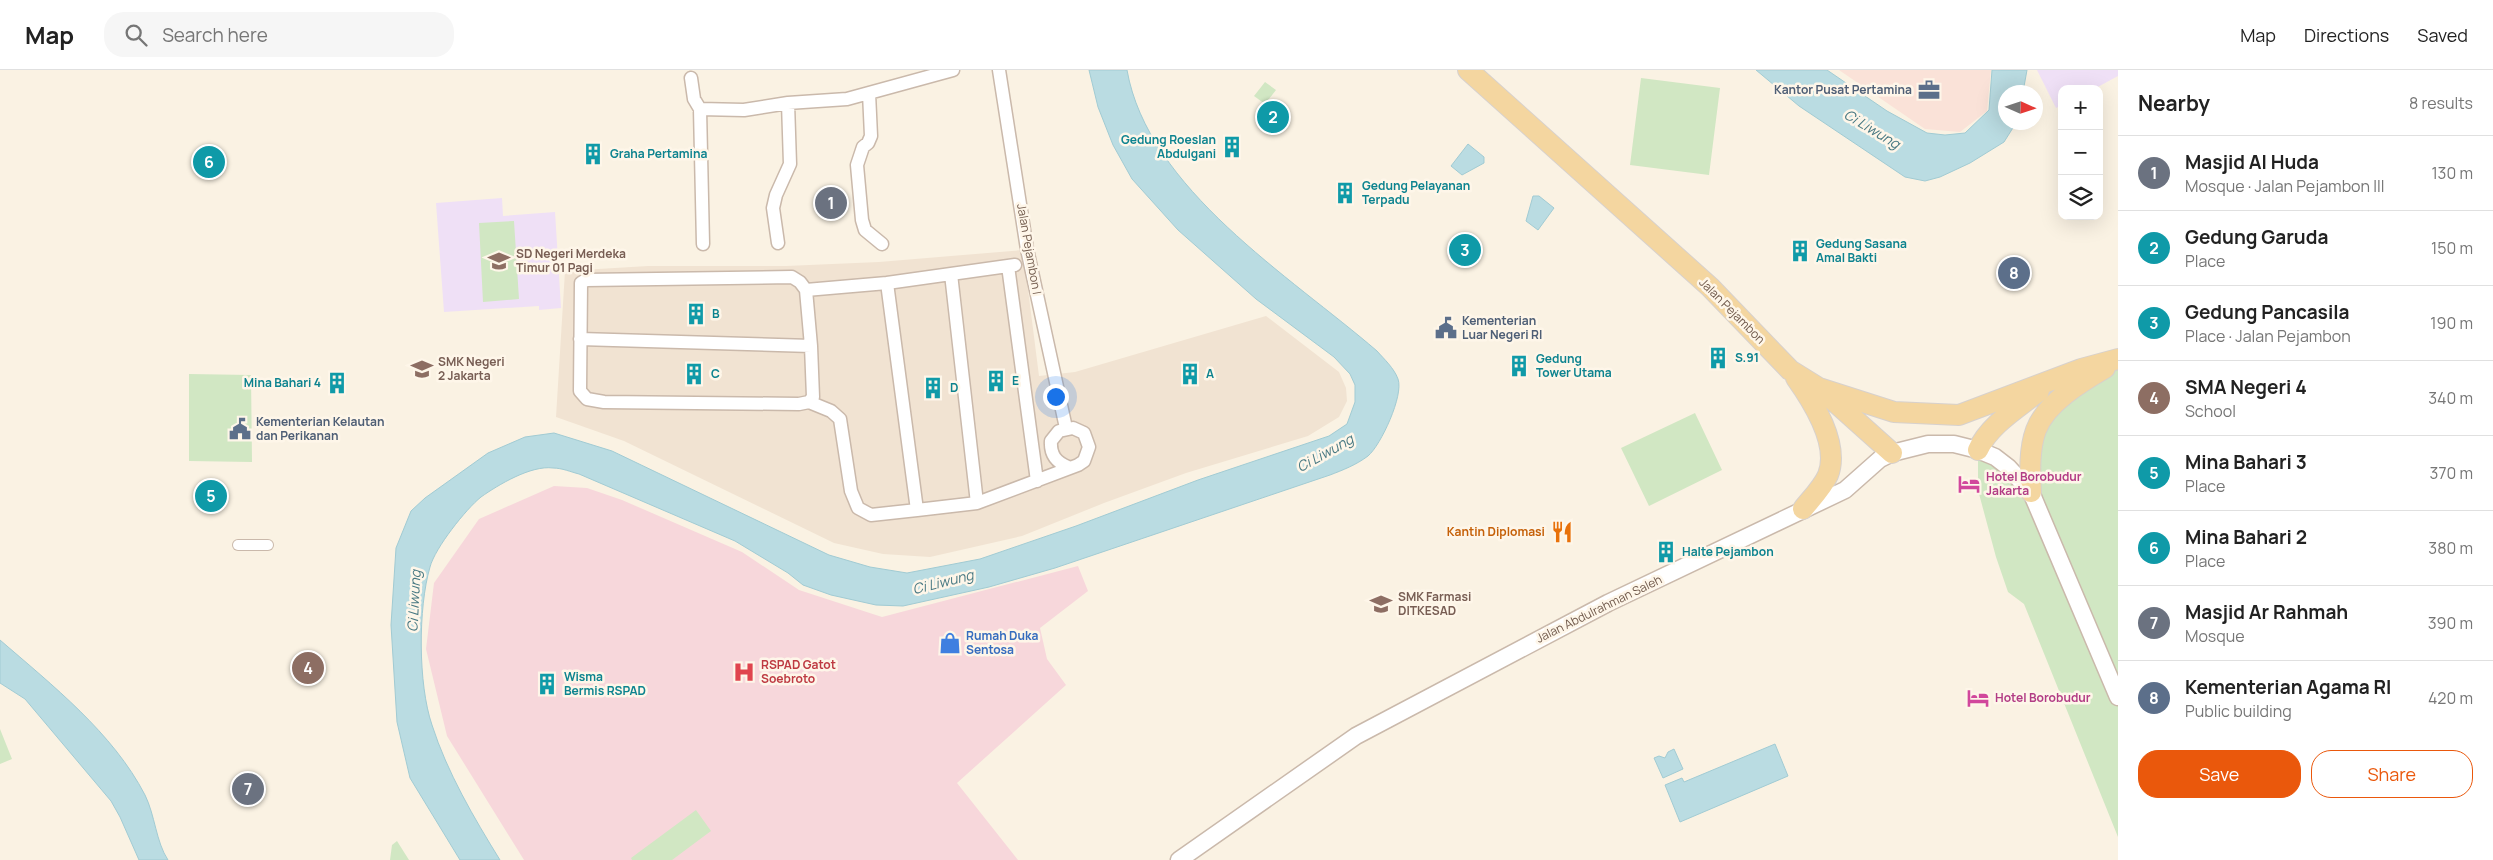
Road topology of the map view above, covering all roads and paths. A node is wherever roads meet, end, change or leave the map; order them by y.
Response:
1 (953, 70) edge
2 (999, 70) edge
3 (1468, 70) edge
4 (691, 78) dead end
5 (869, 94) junction
6 (788, 103) junction
7 (700, 109) junction
8 (778, 243) dead end
9 (703, 244) dead end
10 (882, 244) dead end
11 (950, 274) junction
12 (887, 283) junction
13 (806, 290) junction
14 (580, 339) junction
15 (812, 346) junction
16 (2118, 360) edge
17 (1790, 370) junction
18 (2050, 381) junction
19 (1819, 388) junction
20 (809, 402) junction
21 (1066, 428) junction
22 (1978, 450) junction
23 (1892, 453) junction
24 (1068, 467) junction
25 (1037, 481) junction
26 (2031, 492) junction
27 (977, 503) junction
28 (1803, 509) junction
29 (917, 510) junction
30 (238, 545) dead end
31 (268, 545) dead end
32 (2118, 697) edge
33 (1179, 860) edge

1 - 5 street
2 - 21 street, Jalan Pejambon I
3 - 17 main road, Jalan Pejambon
4 - 7 street
5 - 6 street
5 - 10 street
6 - 7 street
6 - 8 street
7 - 9 street
11 - 12 street
11 - 25 street
11 - 27 street
12 - 13 street
12 - 29 street
13 - 14 street
13 - 15 street
14 - 15 street
14 - 20 street
15 - 20 street
16 - 18 main road, Jalan Pejambon
16 - 26 main road
17 - 19 main road, Jalan Pejambon
17 - 28 main road
18 - 19 main road, Jalan Pejambon
18 - 22 main road
19 - 23 main road
20 - 29 street
21 - 24 street
21 - 24 street
22 - 23 street, Jalan Abdulrahman Saleh
22 - 26 street, Jalan Abdulrahman Saleh
23 - 28 street, Jalan Abdulrahman Saleh
24 - 25 street
25 - 27 street
26 - 32 street, Jalan Abdulrahman Saleh
27 - 29 street
28 - 33 street, Jalan Abdulrahman Saleh
30 - 31 street

